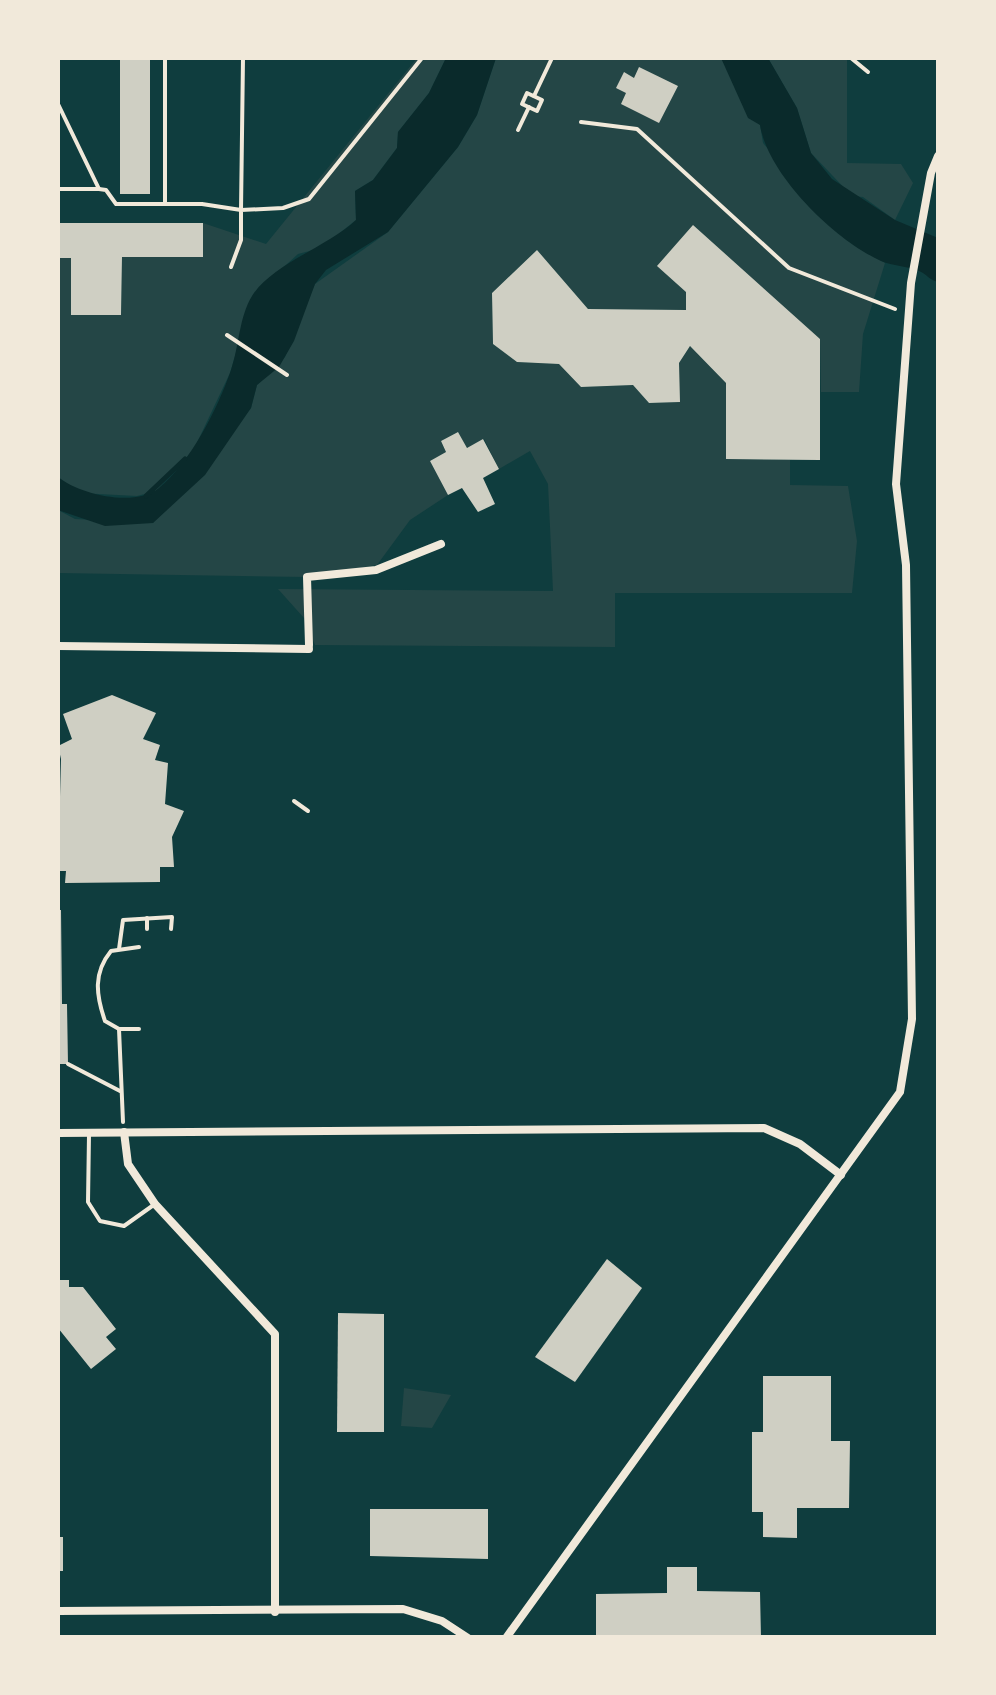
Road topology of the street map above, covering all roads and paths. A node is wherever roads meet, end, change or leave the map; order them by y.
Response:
1 (165, 58) edge
2 (243, 58) edge
3 (422, 58) edge
4 (552, 58) edge
5 (851, 58) edge
6 (868, 72) dead end
7 (58, 104) edge
8 (581, 122) dead end
9 (518, 130) dead end
10 (938, 156) edge
11 (99, 188) junction
12 (58, 189) edge
13 (165, 204) junction
14 (242, 210) junction
15 (231, 267) dead end
16 (895, 309) dead end
17 (227, 335) dead end
18 (287, 375) dead end
19 (441, 544) dead end
20 (58, 646) edge
21 (294, 800) dead end
22 (308, 811) dead end
23 (147, 918) junction
24 (171, 928) dead end
25 (147, 929) dead end
26 (139, 947) dead end
27 (119, 949) junction
28 (120, 1029) junction
29 (139, 1029) dead end
30 (68, 1064) dead end
31 (120, 1091) junction
32 (124, 1132) junction
33 (58, 1133) edge
34 (89, 1134) junction
35 (841, 1176) junction
36 (155, 1204) junction
37 (58, 1611) edge
38 (276, 1612) junction
39 (468, 1638) edge
40 (506, 1638) edge

1 - 13 path
2 - 14 path
3 - 14 path
4 - 9 path
5 - 6 path
7 - 11 path
8 - 16 path
10 - 35 street
11 - 12 path
11 - 13 path
13 - 14 path
14 - 15 path
17 - 18 path
19 - 20 street
21 - 22 path
23 - 24 path
23 - 25 path
23 - 27 path
26 - 27 path
27 - 28 path
28 - 29 path
28 - 31 path
30 - 31 path
31 - 32 path
32 - 34 street
32 - 35 street
32 - 36 street
33 - 34 street
34 - 36 lane
35 - 40 street
36 - 38 street
37 - 38 street
38 - 39 street

